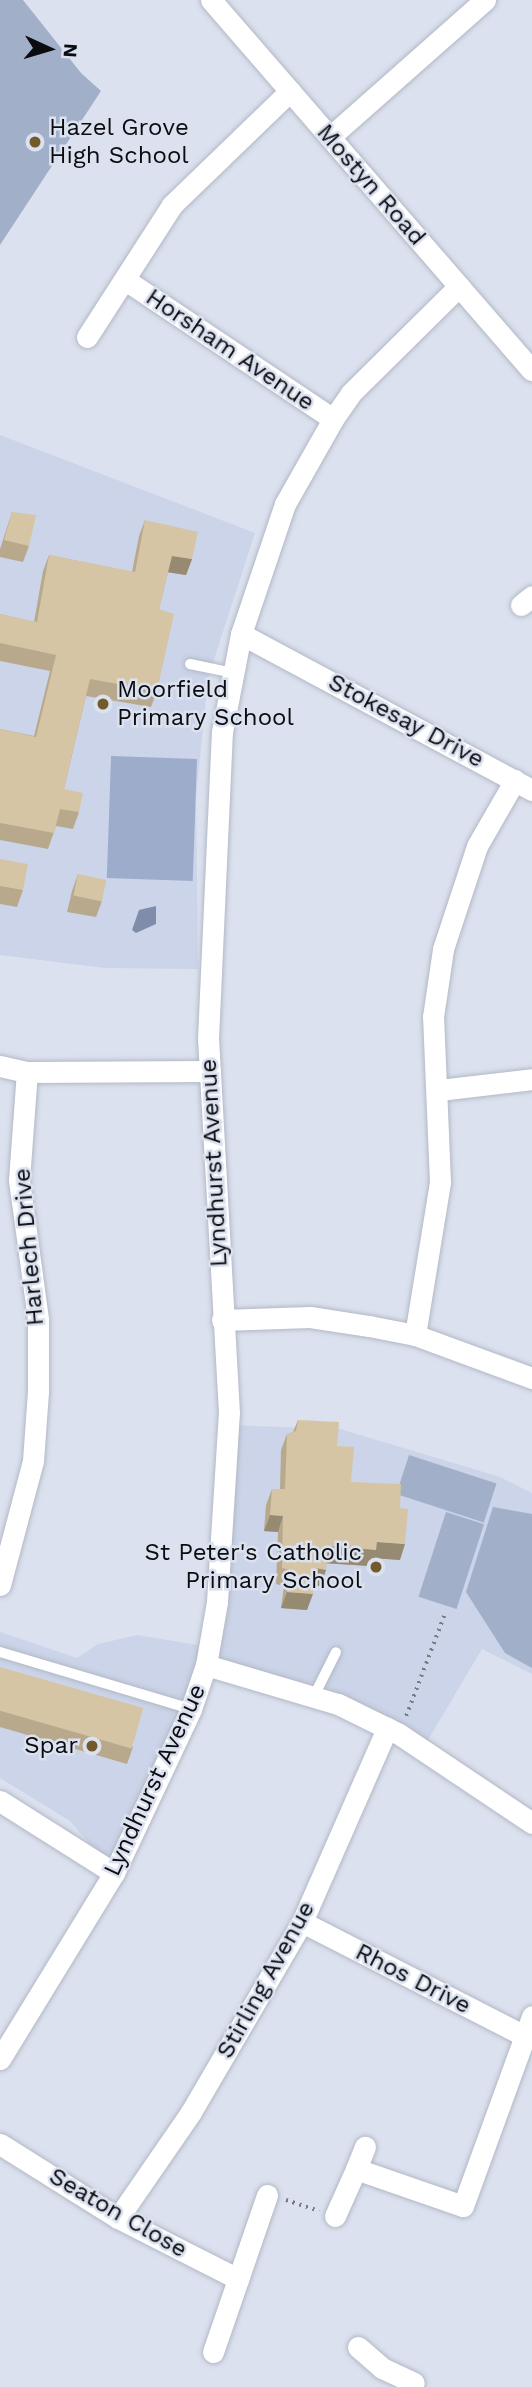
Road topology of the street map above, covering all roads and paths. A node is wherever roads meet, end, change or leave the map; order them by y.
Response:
1 (211, 0) edge
2 (485, 0) edge
3 (290, 91) junction
4 (330, 137) junction
5 (127, 281) junction
6 (459, 286) junction
7 (88, 337) dead end
8 (532, 370) edge
9 (333, 419) junction
10 (241, 634) junction
11 (191, 664) dead end
12 (234, 673) junction
13 (524, 785) edge
14 (0, 1066) edge
15 (209, 1071) junction
16 (27, 1072) junction
17 (532, 1079) edge
18 (439, 1090) junction
19 (222, 1320) junction
20 (415, 1335) junction
21 (532, 1378) edge
22 (0, 1585) edge
23 (444, 1616) dead end
24 (0, 1652) edge
25 (336, 1652) dead end
26 (206, 1665) junction
27 (314, 1696) junction
28 (191, 1709) junction
29 (393, 1731) junction
30 (0, 1801) edge
31 (532, 1823) edge
32 (114, 1873) junction
33 (302, 1922) junction
34 (532, 2016) edge
35 (523, 2035) junction
36 (0, 2059) edge
37 (0, 2144) edge
38 (365, 2147) dead end
39 (356, 2169) junction
40 (267, 2195) joint
41 (335, 2216) joint
42 (118, 2218) junction
43 (238, 2279) junction
44 (358, 2347) dead end
45 (213, 2351) dead end
46 (379, 2378) edge
47 (414, 2383) dead end

1 - 3 street, Mostyn Road
2 - 4 street
3 - 4 street, Mostyn Road
3 - 5 street
4 - 6 street, Mostyn Road
5 - 7 street
5 - 9 street, Horsham Avenue
6 - 8 street, Mostyn Road
6 - 9 street, Lyndhurst Avenue
9 - 10 street, Lyndhurst Avenue
10 - 12 street, Lyndhurst Avenue
10 - 13 street, Stokesay Drive
11 - 12 lane
12 - 15 street, Lyndhurst Avenue
13 - 18 street
14 - 16 street
15 - 16 street
15 - 19 street, Lyndhurst Avenue
16 - 22 street, Harlech Drive
17 - 18 street
18 - 20 street
19 - 20 street
19 - 26 street, Lyndhurst Avenue
20 - 21 street
23 - 29 path
24 - 28 lane
25 - 27 lane
26 - 27 street
26 - 28 street, Lyndhurst Avenue
27 - 29 street
28 - 32 street, Lyndhurst Avenue
29 - 31 street
29 - 33 street, Stirling Avenue
30 - 32 street
32 - 36 street, Lyndhurst Avenue
33 - 35 street, Rhos Drive
33 - 42 street, Stirling Avenue
34 - 35 street
35 - 39 street
37 - 42 street, Seaton Close
38 - 39 street
39 - 41 street
40 - 41 path
40 - 43 street
42 - 43 street, Seaton Close
43 - 45 street
44 - 46 street
46 - 47 street

